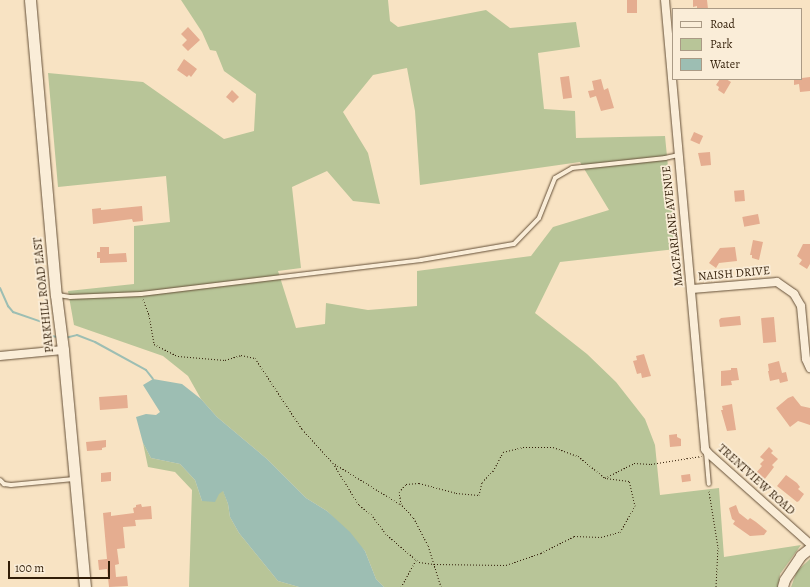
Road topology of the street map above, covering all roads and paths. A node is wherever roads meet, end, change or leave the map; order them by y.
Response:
1 (30, 0) edge
2 (665, 0) edge
3 (678, 155) junction
4 (692, 289) junction
5 (141, 294) junction
6 (56, 295) junction
7 (63, 350) junction
8 (0, 356) edge
9 (810, 368) edge
10 (706, 452) junction
11 (333, 463) junction
12 (605, 478) junction
13 (75, 479) junction
14 (0, 480) edge
15 (709, 484) joint
16 (401, 504) junction
17 (810, 544) edge
18 (810, 549) edge
19 (416, 560) junction
20 (434, 564) junction
21 (85, 587) edge
22 (401, 587) edge
23 (441, 587) edge
24 (716, 587) edge
25 (783, 587) edge

1 - 6 main road, PARKHILL ROAD EAST
2 - 3 street, MACFARLANE AVENUE
3 - 4 street, MACFARLANE AVENUE
3 - 5 lane
4 - 9 street, NAISH DRIVE
4 - 10 street, MACFARLANE AVENUE
5 - 6 lane
5 - 11 path
6 - 7 main road, PARKHILL ROAD EAST
7 - 8 street
7 - 13 main road, PARKHILL ROAD EAST
10 - 12 path
10 - 15 lane
10 - 17 street, TRENTVIEW ROAD
11 - 16 path
11 - 19 path
12 - 16 path
12 - 20 path
13 - 14 lane
13 - 21 main road, PARKHILL ROAD EAST
15 - 24 path
16 - 20 path
18 - 25 street
19 - 20 path
19 - 22 path
20 - 23 path

